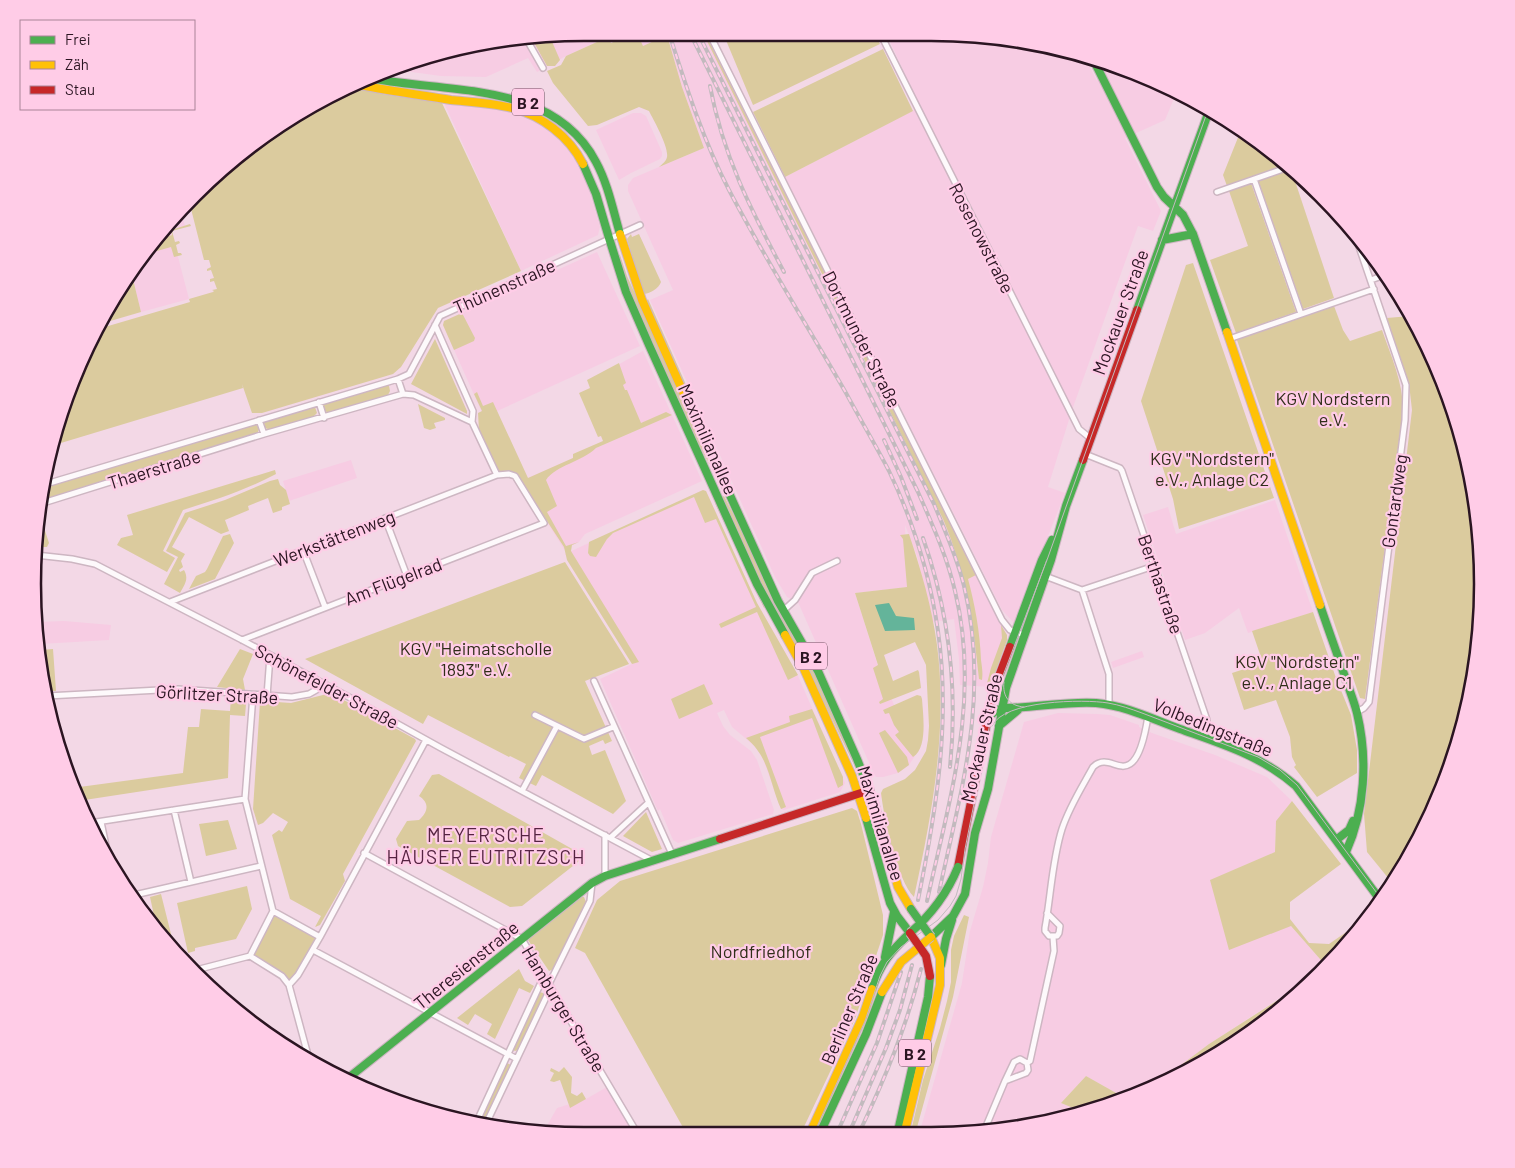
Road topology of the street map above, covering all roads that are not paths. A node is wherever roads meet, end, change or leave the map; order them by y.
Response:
1 (714, 41) edge
2 (884, 41) edge
3 (529, 44) edge
4 (543, 68) dead end
5 (1100, 68) edge
6 (383, 80) edge
7 (367, 87) edge
8 (1207, 117) edge
9 (1281, 170) edge
10 (1254, 179) junction
11 (1217, 192) dead end
12 (1174, 206) junction
13 (640, 225) dead end
14 (620, 234) junction
15 (1193, 234) junction
16 (609, 238) junction
17 (1162, 240) junction
18 (1362, 254) edge
19 (1379, 277) edge
20 (1371, 280) junction
21 (1374, 289) junction
22 (1301, 314) junction
23 (435, 325) junction
24 (1229, 339) junction
25 (398, 378) junction
26 (403, 394) junction
27 (319, 402) junction
28 (324, 418) junction
29 (259, 420) junction
30 (472, 422) junction
31 (264, 434) junction
32 (1090, 438) junction
33 (1085, 454) junction
34 (497, 475) junction
35 (51, 482) edge
36 (48, 501) edge
37 (385, 518) junction
38 (1060, 524) junction
39 (303, 550) junction
40 (42, 556) edge
41 (837, 561) dead end
42 (1154, 566) junction
43 (407, 576) junction
44 (1045, 576) junction
45 (1082, 590) junction
46 (170, 602) junction
47 (325, 607) junction
48 (784, 610) junction
49 (1016, 632) junction
50 (1024, 635) junction
51 (242, 640) junction
52 (270, 656) junction
53 (594, 681) dead end
54 (325, 685) junction
55 (995, 687) junction
56 (253, 695) junction
57 (53, 696) edge
58 (267, 696) junction
59 (1110, 704) junction
60 (1002, 708) junction
61 (1020, 709) junction
62 (1357, 712) junction
63 (535, 715) dead end
64 (1148, 716) junction
65 (988, 717) junction
66 (557, 726) junction
67 (999, 726) junction
68 (613, 727) junction
69 (1202, 737) junction
70 (426, 740) junction
71 (870, 790) junction
72 (522, 791) junction
73 (860, 794) junction
74 (245, 799) junction
75 (648, 803) junction
76 (1360, 804) junction
77 (174, 810) junction
78 (101, 822) junction
79 (96, 823) edge
80 (104, 837) edge
81 (607, 837) junction
82 (1336, 840) junction
83 (364, 853) junction
84 (672, 854) junction
85 (1347, 854) junction
86 (653, 861) junction
87 (261, 866) junction
88 (605, 876) junction
89 (191, 882) junction
90 (592, 883) junction
91 (139, 894) edge
92 (1376, 894) edge
93 (273, 911) junction
94 (894, 912) junction
95 (932, 913) joint
96 (1047, 913) junction
97 (953, 916) junction
98 (921, 923) junction
99 (910, 932) junction
100 (320, 937) junction
101 (931, 937) junction
102 (1053, 937) junction
103 (522, 939) junction
104 (920, 946) junction
105 (313, 950) junction
106 (250, 956) junction
107 (885, 959) junction
108 (941, 968) junction
109 (201, 969) edge
110 (544, 976) junction
111 (290, 985) junction
112 (550, 986) junction
113 (430, 1012) junction
114 (306, 1049) edge
115 (508, 1054) junction
116 (516, 1059) junction
117 (1027, 1063) junction
118 (352, 1074) edge
119 (1005, 1082) junction
120 (478, 1116) edge
121 (489, 1118) edge
122 (987, 1124) edge
123 (634, 1127) edge
124 (812, 1127) edge
125 (823, 1127) edge
126 (899, 1127) edge
127 (906, 1127) edge

1 - 49 street, Dortmunder Straße
2 - 32 street, Rosenowstraße
3 - 4 street
5 - 12 main road
6 - 14 main road, Maximilianallee / B 2
7 - 16 main road, Maximilianallee / B 2
8 - 12 main road, Mockauer Straße
9 - 10 street
10 - 11 street
10 - 22 street
12 - 15 main road
12 - 17 main road, Mockauer Straße
13 - 14 street, Thünenstraße
14 - 16 street, Thünenstraße
14 - 48 main road, Maximilianallee / B 2
15 - 17 main road
15 - 24 main road
16 - 23 street, Thünenstraße
16 - 73 main road, Maximilianallee / B 2
17 - 32 main road, Mockauer Straße
18 - 20 street, Gontardweg
19 - 20 street
20 - 21 street, Gontardweg
21 - 22 street
21 - 62 street, Gontardweg
22 - 24 street
23 - 25 street, Thünenstraße
23 - 30 street
24 - 62 main road
25 - 26 street
25 - 27 street, Thaerstraße
26 - 28 street, Thaerstraße
26 - 30 street
27 - 28 street
27 - 29 street, Thaerstraße
28 - 31 street, Thaerstraße
29 - 31 street
29 - 35 street, Thaerstraße
30 - 34 street
31 - 36 street, Thaerstraße
32 - 33 main road, Mockauer Straße
33 - 38 main road, Mockauer Straße
33 - 42 street, Berthastraße
34 - 37 street, Werkstättenweg
34 - 43 street, Am Flügelrad
37 - 39 street, Werkstättenweg
37 - 43 street
38 - 44 main road, Mockauer Straße
38 - 49 main road, Mockauer Straße
39 - 46 street, Werkstättenweg
39 - 47 street
40 - 46 street, Schönefelder Straße
41 - 48 street
42 - 45 street
42 - 69 street, Berthastraße
43 - 47 street, Am Flügelrad
44 - 45 street
44 - 50 main road, Mockauer Straße
45 - 59 street
46 - 51 street, Schönefelder Straße
47 - 51 street, Am Flügelrad
48 - 71 main road, Maximilianallee / B 2
49 - 50 street, Dortmunder Straße
49 - 55 main road, Mockauer Straße
50 - 60 main road, Mockauer Straße
51 - 52 street, Schönefelder Straße
52 - 54 street, Schönefelder Straße
52 - 58 street
53 - 68 street
54 - 58 street, Görlitzer Straße
54 - 70 street, Schönefelder Straße
55 - 60 main road
55 - 65 main road, Mockauer Straße
56 - 57 street, Görlitzer Straße
56 - 58 street, Görlitzer Straße
56 - 74 street
59 - 61 main road, Volbedingstraße
59 - 64 main road, Volbedingstraße
60 - 61 main road, Volbedingstraße
60 - 65 main road
60 - 67 main road, Mockauer Straße
61 - 67 main road
62 - 76 main road
63 - 66 street
64 - 69 main road, Volbedingstraße
64 - 96 street
65 - 95 main road, Mockauer Straße, bridge
66 - 68 street
66 - 72 street
67 - 97 main road, Mockauer Straße
68 - 75 street
69 - 82 main road, Volbedingstraße
70 - 72 street, Schönefelder Straße
70 - 83 street
71 - 73 main road, Theresienstraße
71 - 98 main road, Maximilianallee / B 2, bridge
72 - 81 street, Schönefelder Straße
73 - 84 main road, Theresienstraße
73 - 94 main road, Maximilianallee / B 2
74 - 77 street
74 - 87 street
75 - 81 street
75 - 84 street
76 - 82 main road
76 - 85 main road
77 - 78 street
77 - 89 street
78 - 79 street
78 - 80 street
81 - 86 street, Schönefelder Straße
81 - 88 street
82 - 85 main road, Volbedingstraße
83 - 100 street
83 - 103 street, Hamburger Straße
84 - 86 main road, Theresienstraße
85 - 92 main road, Volbedingstraße
86 - 88 main road, Theresienstraße
87 - 89 street
87 - 93 street
88 - 90 main road, Theresienstraße
89 - 91 street
90 - 103 main road, Theresienstraße
90 - 112 street
93 - 100 street
93 - 106 street
94 - 99 main road, Maximilianallee / B 2
94 - 107 main road
95 - 98 main road, Berliner Straße, bridge
96 - 102 street
96 - 102 street
97 - 101 main road, Mockauer Straße
97 - 108 main road
98 - 99 main road, Berliner Straße, bridge
98 - 101 main road, B 2, bridge
99 - 104 main road, Maximilianallee / B 2, bridge
99 - 107 main road, Berliner Straße
100 - 105 street
101 - 104 main road, Mockauer Straße, bridge
101 - 108 main road, B 2
102 - 117 street
103 - 110 street, Hamburger Straße
103 - 113 main road, Theresienstraße
104 - 125 main road, Berliner Straße, bridge
104 - 126 main road, B 2, bridge
105 - 111 street
105 - 113 street
106 - 109 street
106 - 111 street
107 - 124 main road, Berliner Straße
108 - 127 main road, B 2
110 - 112 street, Hamburger Straße
110 - 115 street
111 - 114 street
112 - 116 street
112 - 123 street, Hamburger Straße
113 - 115 street
113 - 118 main road, Theresienstraße
115 - 116 street
115 - 120 street
116 - 121 street
117 - 119 street
117 - 119 street
119 - 122 street

